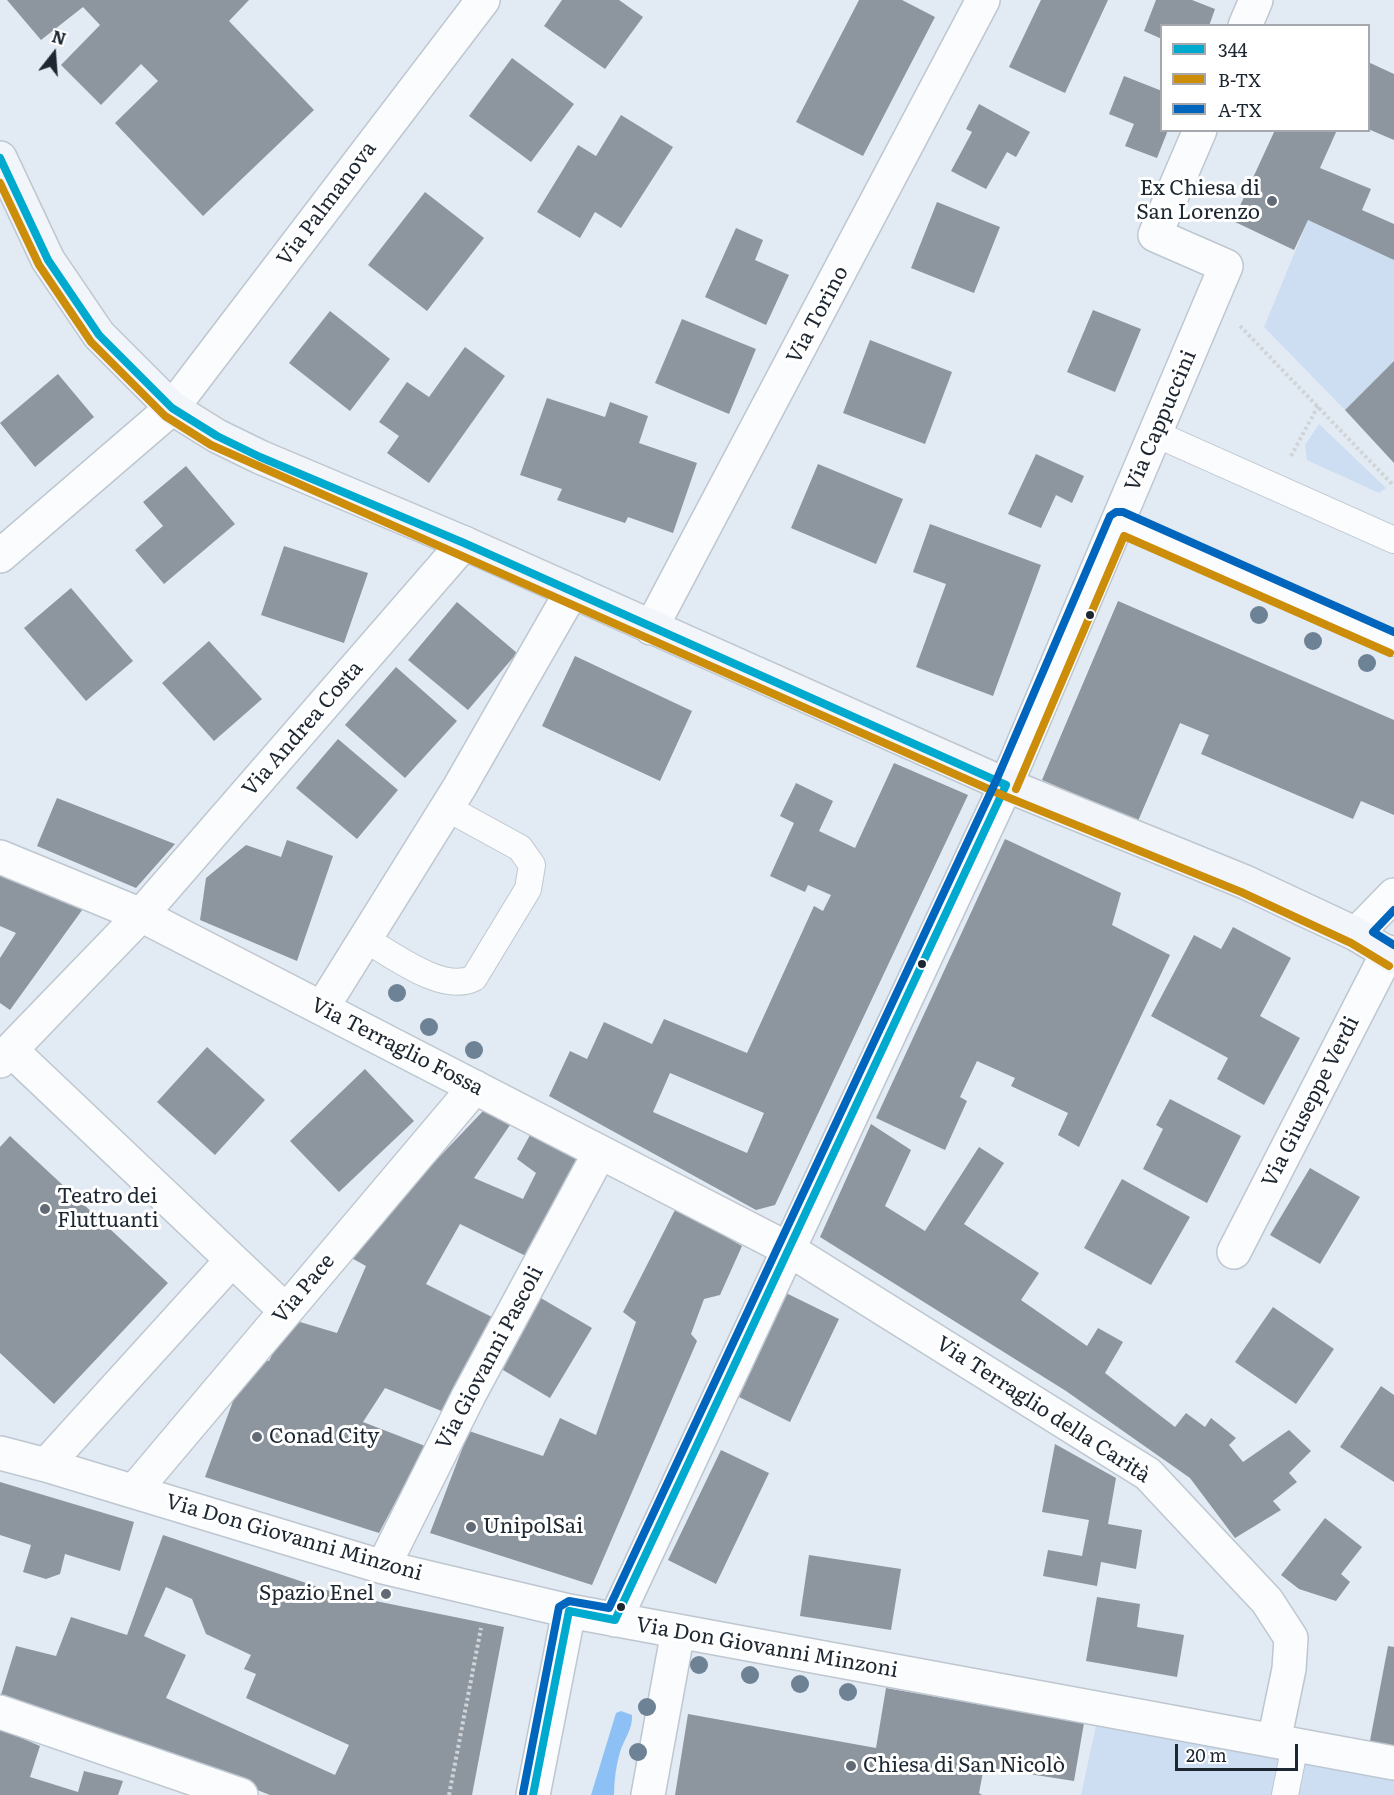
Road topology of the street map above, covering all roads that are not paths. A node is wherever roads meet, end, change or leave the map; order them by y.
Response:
1 (483, 0) edge
2 (983, 0) edge
3 (1256, 0) edge
4 (1246, 24) edge
5 (1199, 132) edge
6 (0, 158) edge
7 (172, 408) junction
8 (1156, 434) junction
9 (1119, 522) junction
10 (1394, 540) edge
11 (464, 543) junction
12 (0, 556) edge
13 (572, 591) junction
14 (651, 628) junction
15 (1394, 643) edge
16 (1006, 785) junction
17 (453, 798) junction
18 (0, 857) edge
19 (1394, 895) edge
20 (141, 915) junction
21 (1356, 934) junction
22 (365, 939) junction
23 (1391, 954) edge
24 (322, 1008) junction
25 (5, 1056) edge
26 (475, 1087) junction
27 (600, 1152) junction
28 (788, 1249) junction
29 (1234, 1252) dead end
30 (232, 1260) junction
31 (286, 1311) junction
32 (0, 1440) edge
33 (0, 1453) edge
34 (46, 1465) junction
35 (134, 1491) junction
36 (383, 1567) junction
37 (569, 1611) junction
38 (615, 1620) junction
39 (678, 1631) junction
40 (0, 1712) edge
41 (1291, 1744) junction
42 (1394, 1763) edge
43 (241, 1795) edge
44 (533, 1795) edge
45 (648, 1795) edge
46 (1285, 1795) edge

1 - 7 street, Via Palmanova
2 - 14 street, Via Torino
3 - 4 street
5 - 8 street, Via Cappuccini
6 - 7 street
7 - 11 street
7 - 12 street, Via Palmanova
8 - 9 street, Via Cappuccini
8 - 10 lane
9 - 15 lane
9 - 16 street, Via Cappuccini
11 - 13 street
11 - 20 street, Via Andrea Costa
13 - 14 street
13 - 17 street
14 - 16 street
16 - 21 street
16 - 28 street, Via Cappuccini
17 - 22 street
17 - 22 lane
18 - 20 street, Via Terraglio Fossa
19 - 21 street
20 - 24 street, Via Terraglio Fossa
20 - 25 street, Via Andrea Costa
21 - 23 street
22 - 24 street
23 - 29 street, Via Giuseppe Verdi
24 - 26 street, Via Terraglio Fossa
25 - 30 street
26 - 27 street, Via Terraglio Fossa
26 - 31 street, Via Pace
27 - 28 street, Via Terraglio Fossa
27 - 36 street, Via Giovanni Pascoli
28 - 38 street, Via Cappuccini
28 - 41 street, Via Terraglio della Carità
30 - 31 street
30 - 34 street
31 - 35 street, Via Pace
32 - 34 street, Via Don Giovanni Minzoni
33 - 34 street, Via Don Giovanni Minzoni
34 - 35 street, Via Don Giovanni Minzoni
35 - 36 street, Via Don Giovanni Minzoni
36 - 37 street, Via Don Giovanni Minzoni
37 - 38 street, Via Don Giovanni Minzoni
37 - 44 street
38 - 39 street, Via Don Giovanni Minzoni
39 - 41 street, Via Don Giovanni Minzoni
39 - 45 street
40 - 43 street
41 - 42 street, Via Don Giovanni Minzoni
41 - 46 lane

